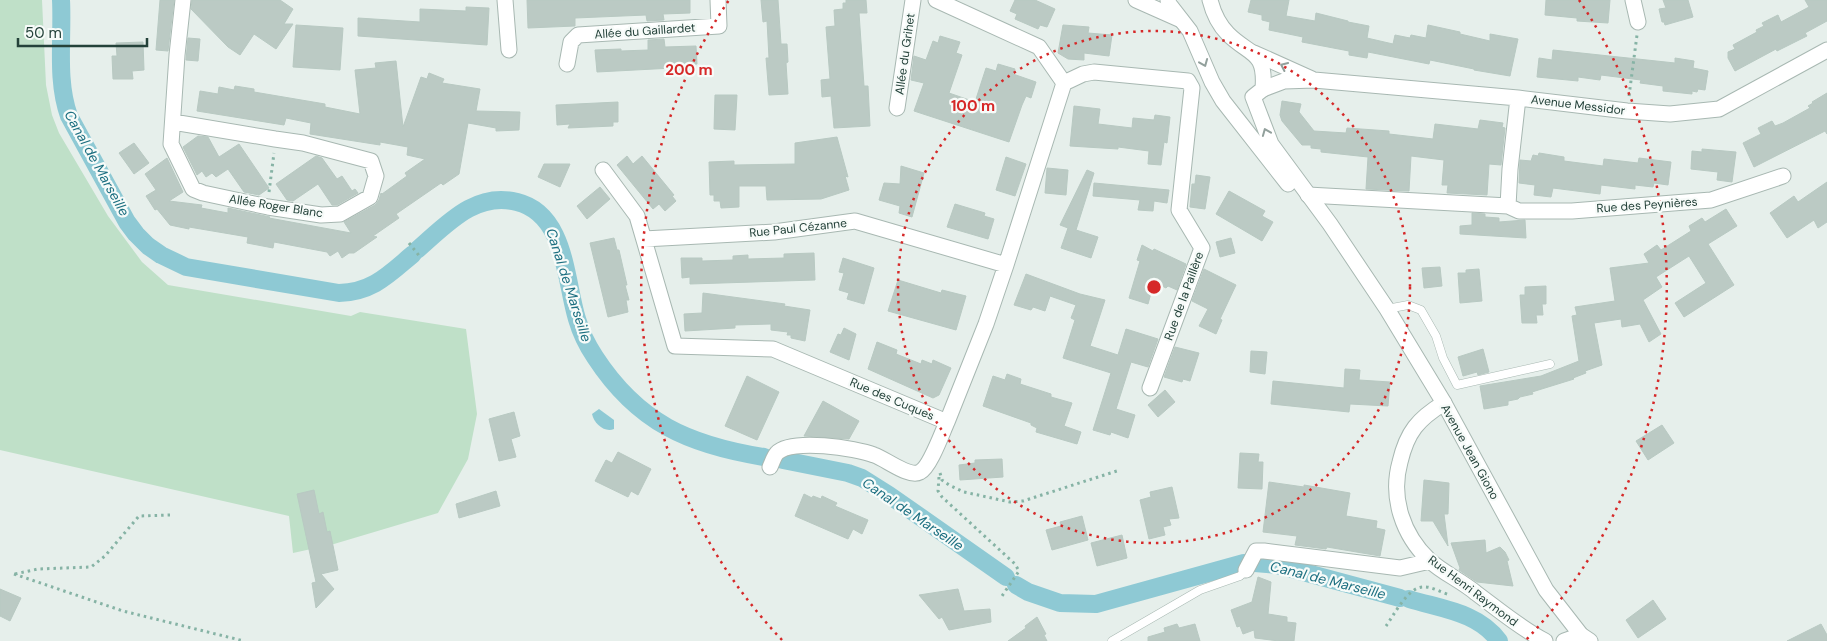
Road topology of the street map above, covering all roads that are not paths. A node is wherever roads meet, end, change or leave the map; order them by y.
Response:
1 (183, 0) edge
2 (505, 0) edge
3 (718, 0) edge
4 (912, 0) edge
5 (936, 0) edge
6 (1136, 0) edge
7 (1168, 0) edge
8 (1210, 0) edge
9 (1633, 0) edge
10 (1181, 20) junction
11 (1638, 22) road end
12 (509, 50) dead end
13 (1827, 50) edge
14 (1254, 53) junction
15 (567, 64) dead end
16 (1314, 80) junction
17 (1064, 82) junction
18 (1258, 93) junction
19 (1518, 98) junction
20 (1223, 101) junction
21 (897, 108) dead end
22 (173, 122) junction
23 (603, 170) dead end
24 (1783, 176) dead end
25 (1308, 195) junction
26 (1508, 206) junction
27 (644, 239) junction
28 (1353, 259) junction
29 (1006, 265) junction
30 (1387, 309) junction
31 (1550, 364) dead end
32 (1150, 388) dead end
33 (1444, 404) junction
34 (947, 422) junction
35 (770, 467) dead end
36 (1430, 561) junction
37 (1249, 564) joint
38 (1585, 638) edge
39 (1112, 641) edge
40 (1545, 641) edge
41 (1564, 641) edge

1 - 22 street, Allée Roger Blanc
2 - 12 street
3 - 15 street, Allée du Gaillardet
4 - 21 street, Allée du Grihet
5 - 17 street
6 - 10 street
7 - 10 street, Avenue Jean Giono
8 - 14 street
9 - 11 street
10 -> 20 street, Avenue Jean Giono
13 - 19 street, Avenue Messidor
16 -> 14 street, Avenue Messidor
14 - 18 street, Avenue Jean Giono
16 - 18 street, Avenue Messidor
16 - 19 street, Avenue Messidor
17 - 29 street, Rue des Cuques
17 - 32 street, Rue de la Paillère
18 - 20 street
25 -> 18 street, Avenue Jean Giono
19 - 26 street
20 - 28 street, Avenue Jean Giono
22 - 22 street, Allée Roger Blanc
23 - 27 street, Rue des Cuques
24 - 26 street, Rue des Peynières
25 - 26 street, Rue des Peynières
25 - 28 street, Avenue Jean Giono
27 - 29 street, Rue Paul Cézanne
27 - 34 street, Rue des Cuques
28 - 30 street, Avenue Jean Giono
29 - 34 street, Rue des Cuques
30 - 31 lane
30 - 33 street, Avenue Jean Giono
33 - 36 street, Rue Henri Raymond
33 - 38 street, Avenue Jean Giono
34 - 35 street
36 - 37 street
36 - 40 street, Rue Henri Raymond
37 - 39 lane
38 - 41 street

